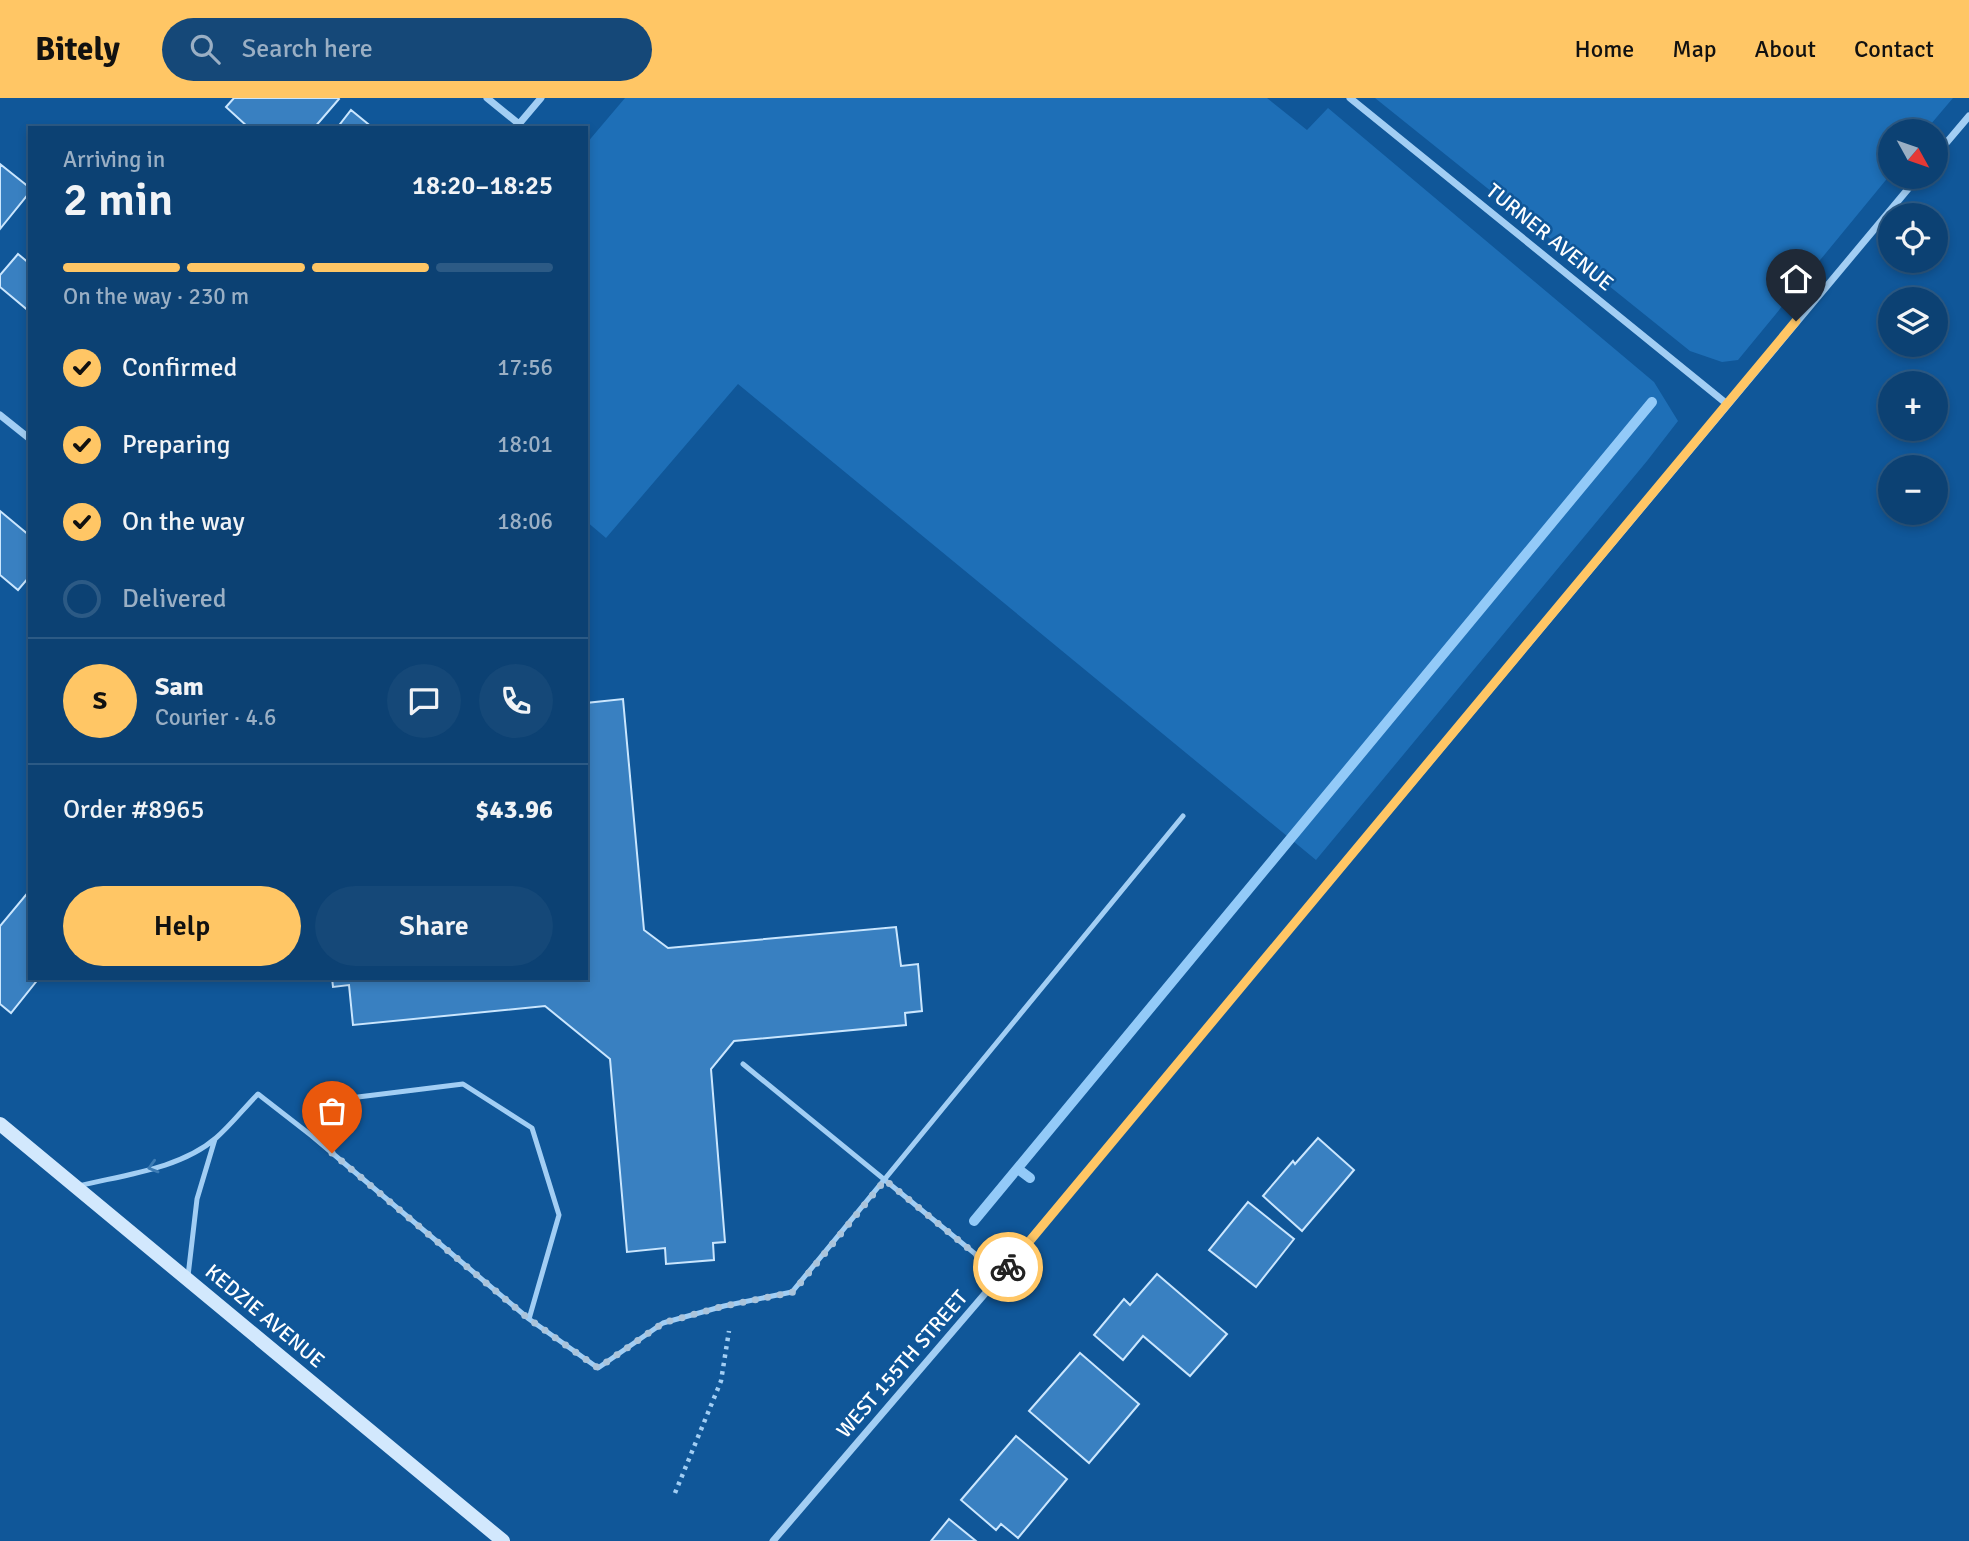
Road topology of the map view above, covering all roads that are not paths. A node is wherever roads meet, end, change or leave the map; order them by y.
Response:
1 (487, 98) edge
2 (541, 98) edge
3 (1350, 98) edge
4 (1969, 116) edge
5 (1948, 141) edge
6 (1908, 189) edge
7 (1727, 404) junction
8 (0, 415) edge
9 (28, 437) edge
10 (1183, 816) dead end
11 (743, 1064) dead end
12 (0, 1124) edge
13 (312, 1136) junction
14 (215, 1139) junction
15 (885, 1180) junction
16 (75, 1186) junction
17 (1001, 1275) junction
18 (187, 1280) junction
19 (529, 1319) junction
20 (503, 1541) edge
21 (773, 1541) edge

1 - 2 street
3 - 7 street, TURNER AVENUE
4 - 5 street
6 - 7 street, WEST 155TH STREET
7 - 17 street, WEST 155TH STREET
8 - 9 street
10 - 15 lane
11 - 15 lane
12 - 16 main road, KEDZIE AVENUE
13 - 14 lane
13 - 19 lane
13 - 19 lane
14 -> 16 lane
14 - 18 lane
15 - 17 lane
15 - 19 lane
16 - 18 main road, KEDZIE AVENUE
17 - 21 street, WEST 155TH STREET
18 - 20 main road, KEDZIE AVENUE

